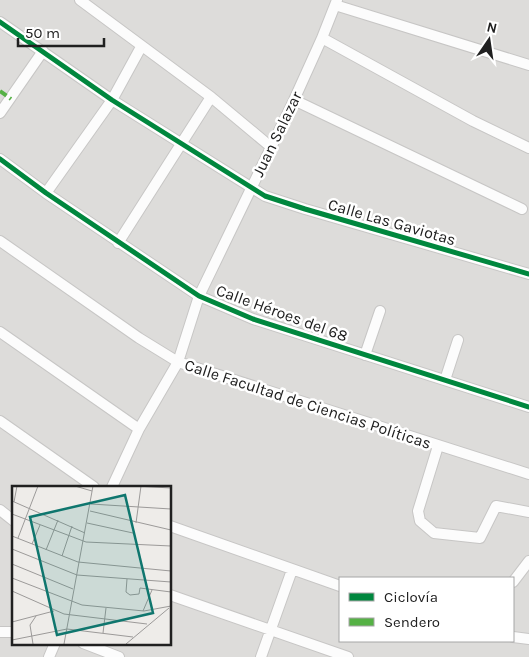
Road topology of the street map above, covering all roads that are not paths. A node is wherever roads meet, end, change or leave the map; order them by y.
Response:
1 (80, 0) edge
2 (336, 3) edge
3 (0, 22) edge
4 (322, 38) junction
5 (141, 47) junction
6 (43, 51) junction
7 (529, 65) edge
8 (212, 97) junction
9 (112, 100) junction
10 (294, 100) junction
11 (0, 113) edge
12 (184, 143) junction
13 (271, 147) junction
14 (529, 148) edge
15 (0, 159) edge
16 (250, 188) junction
17 (46, 193) junction
18 (522, 209) dead end
19 (0, 241) edge
20 (118, 243) junction
21 (529, 274) edge
22 (199, 296) junction
23 (380, 311) dead end
24 (0, 332) edge
25 (458, 340) dead end
26 (365, 355) junction
27 (178, 362) junction
28 (445, 380) junction
29 (529, 406) edge
30 (0, 421) edge
31 (139, 429) junction
32 (438, 446) junction
33 (529, 474) edge
34 (93, 486) edge
35 (112, 486) edge
36 (0, 510) edge
37 (529, 512) edge
38 (12, 519) edge
39 (171, 526) edge
40 (529, 561) edge
41 (292, 570) junction
42 (514, 581) edge
43 (339, 586) edge
44 (171, 595) edge
45 (271, 631) junction
46 (514, 637) edge
47 (529, 639) edge
48 (55, 644) edge
49 (86, 644) edge
50 (49, 657) edge
51 (119, 657) edge
52 (261, 657) edge
53 (348, 657) edge

1 - 5 street
2 - 4 street, Juan Salazar
2 - 7 street
3 - 6 street, Calle Las Gaviotas
4 - 10 street, Juan Salazar
4 - 14 street
5 - 8 street
5 - 9 street
6 - 9 street, Calle Las Gaviotas
6 - 11 street
8 - 12 street
8 - 13 street
9 - 12 street, Calle Las Gaviotas
9 - 17 street
10 - 13 street, Juan Salazar
10 - 18 street
12 - 16 street, Calle Las Gaviotas
12 - 20 street
13 - 16 street, Juan Salazar
15 - 17 street, Calle Héroes del 68
16 - 21 street, Calle Las Gaviotas
16 - 22 street, Juan Salazar
17 - 20 street, Calle Héroes del 68
19 - 27 street, Calle Facultad de Ciencias Políticas
20 - 22 street, Calle Héroes del 68
22 - 26 street, Calle Héroes del 68
22 - 27 street, Juan Salazar
23 - 26 street
24 - 31 street
25 - 28 street
26 - 28 street, Calle Héroes del 68
27 - 31 street, Juan Salazar
27 - 32 street, Calle Facultad de Ciencias Políticas
28 - 29 street, Calle Héroes del 68
30 - 34 street
31 - 35 street, Juan Salazar
32 - 33 street, Calle Facultad de Ciencias Políticas
32 - 37 street
36 - 38 street
39 - 41 street
40 - 42 street
41 - 43 street
41 - 45 street
44 - 45 street
45 - 52 street
45 - 53 street
46 - 47 street
48 - 50 street
49 - 51 street

